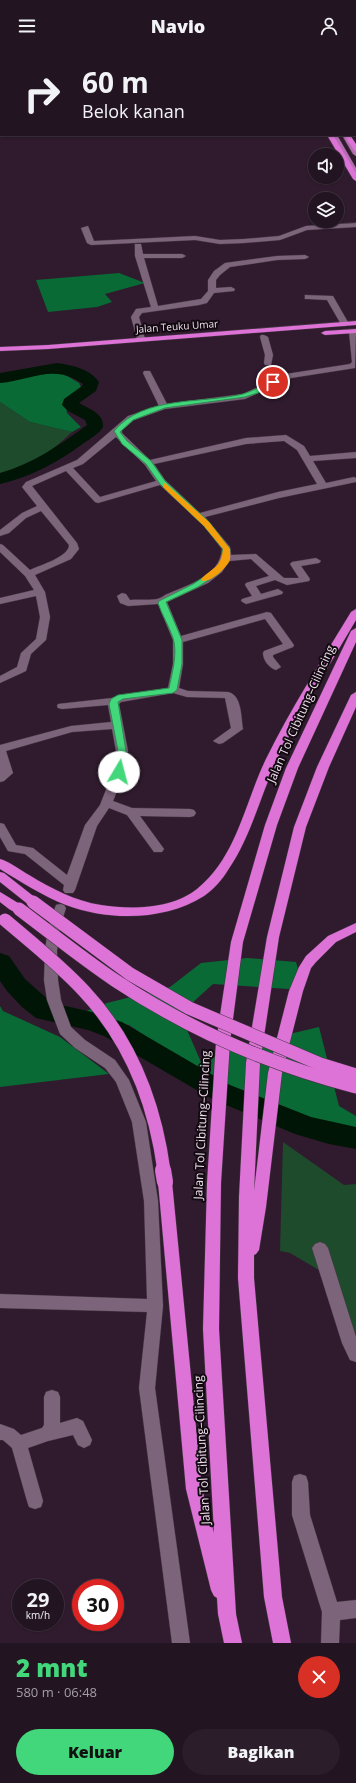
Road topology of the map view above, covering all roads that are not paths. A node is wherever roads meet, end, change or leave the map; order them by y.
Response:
1 (331, 136) edge
2 (335, 136) edge
3 (347, 136) edge
4 (347, 136) edge
5 (356, 150) edge
6 (356, 154) edge
7 (356, 174) edge
8 (356, 178) edge
9 (356, 225) edge
10 (85, 228) dead end
11 (138, 246) dead end
12 (138, 256) junction
13 (182, 256) dead end
14 (305, 257) dead end
15 (232, 289) dead end
16 (212, 291) junction
17 (308, 297) dead end
18 (155, 309) junction
19 (345, 324) junction
20 (355, 329) edge
21 (264, 337) junction
22 (197, 339) junction
23 (141, 340) junction
24 (0, 349) edge
25 (0, 357) edge
26 (268, 363) dead end
27 (147, 373) dead end
28 (164, 407) junction
29 (117, 431) junction
30 (356, 455) edge
31 (308, 459) junction
32 (148, 463) junction
33 (68, 468) junction
34 (354, 480) dead end
35 (162, 482) junction
36 (323, 486) junction
37 (42, 507) junction
38 (199, 516) junction
39 (0, 533) edge
40 (0, 547) edge
41 (226, 558) junction
42 (316, 561) dead end
43 (29, 574) junction
44 (276, 577) junction
45 (40, 592) junction
46 (278, 592) dead end
47 (122, 596) dead end
48 (259, 597) junction
49 (0, 601) edge
50 (163, 601) junction
51 (246, 601) dead end
52 (356, 612) edge
53 (267, 615) junction
54 (356, 631) edge
55 (178, 640) junction
56 (276, 668) dead end
57 (0, 680) edge
58 (173, 690) junction
59 (356, 695) edge
60 (114, 701) junction
61 (62, 706) dead end
62 (118, 725) junction
63 (219, 741) dead end
64 (0, 750) edge
65 (0, 778) edge
66 (106, 803) junction
67 (131, 812) junction
68 (190, 813) dead end
69 (0, 827) edge
70 (158, 849) dead end
71 (0, 863) edge
72 (0, 876) edge
73 (0, 896) edge
74 (60, 908) dead end
75 (2, 917) edge
76 (356, 927) edge
77 (356, 1075) edge
78 (356, 1087) edge
79 (320, 1248) dead end
80 (246, 1278) junction
81 (0, 1301) edge
82 (155, 1306) junction
83 (354, 1346) edge
84 (52, 1397) dead end
85 (0, 1432) edge
86 (48, 1434) junction
87 (84, 1440) dead end
88 (20, 1444) junction
89 (300, 1482) dead end
90 (35, 1501) dead end
91 (356, 1609) edge
92 (331, 1612) junction
93 (227, 1614) junction
94 (181, 1643) edge
95 (233, 1643) edge
96 (282, 1643) edge
97 (330, 1643) edge

1 - 8 highway
2 - 7 main road
3 - 5 highway
4 - 6 main road
9 - 10 street
11 - 12 street
12 - 13 street
12 - 18 street
14 - 16 street
15 - 16 street
16 - 18 street
17 - 19 street
18 - 23 street
19 - 20 highway, Jalan Teuku Umar
19 - 22 highway, Jalan Teuku Umar
20 - 21 highway, Jalan Teuku Umar
20 - 28 street
21 - 22 highway, Jalan Teuku Umar
21 - 26 street
22 - 23 highway, Jalan Teuku Umar
22 - 25 highway, Jalan Teuku Umar
23 - 24 highway, Jalan Teuku Umar
27 - 28 street
28 - 29 street
29 - 32 street
29 - 33 street
30 - 31 street
31 - 32 street
31 - 36 street
32 - 35 street
33 - 35 street
33 - 37 street
34 - 36 street
35 - 38 street
36 - 38 street
37 - 39 street
37 - 43 street
38 - 41 street
40 - 43 street
41 - 44 street
41 - 50 street
42 - 44 street
43 - 45 street
44 - 48 street
45 - 49 street
45 - 57 street
46 - 48 street
47 - 50 street
48 - 51 street
48 - 53 street
50 - 55 street
52 - 71 highway
53 - 55 street
53 - 56 street
54 - 93 highway, Jalan Tol Cibitung–Cilincing
55 - 58 street
58 - 60 street
58 - 63 street
59 - 80 highway
60 - 61 street
60 - 62 street
62 - 64 street
62 - 66 street
64 - 65 street
66 - 67 street
66 - 69 street
67 - 68 street
67 - 70 street
72 - 77 highway, bridge
73 - 78 highway, bridge
74 - 82 street
75 - 93 highway, bridge
76 - 80 highway
79 - 83 street
80 - 96 highway
81 - 82 street
82 - 94 street
84 - 86 street
85 - 88 street
86 - 87 street
86 - 88 street
88 - 90 street
89 - 92 street
91 - 92 street
92 - 97 street
93 - 95 highway, Jalan Tol Cibitung–Cilincing

